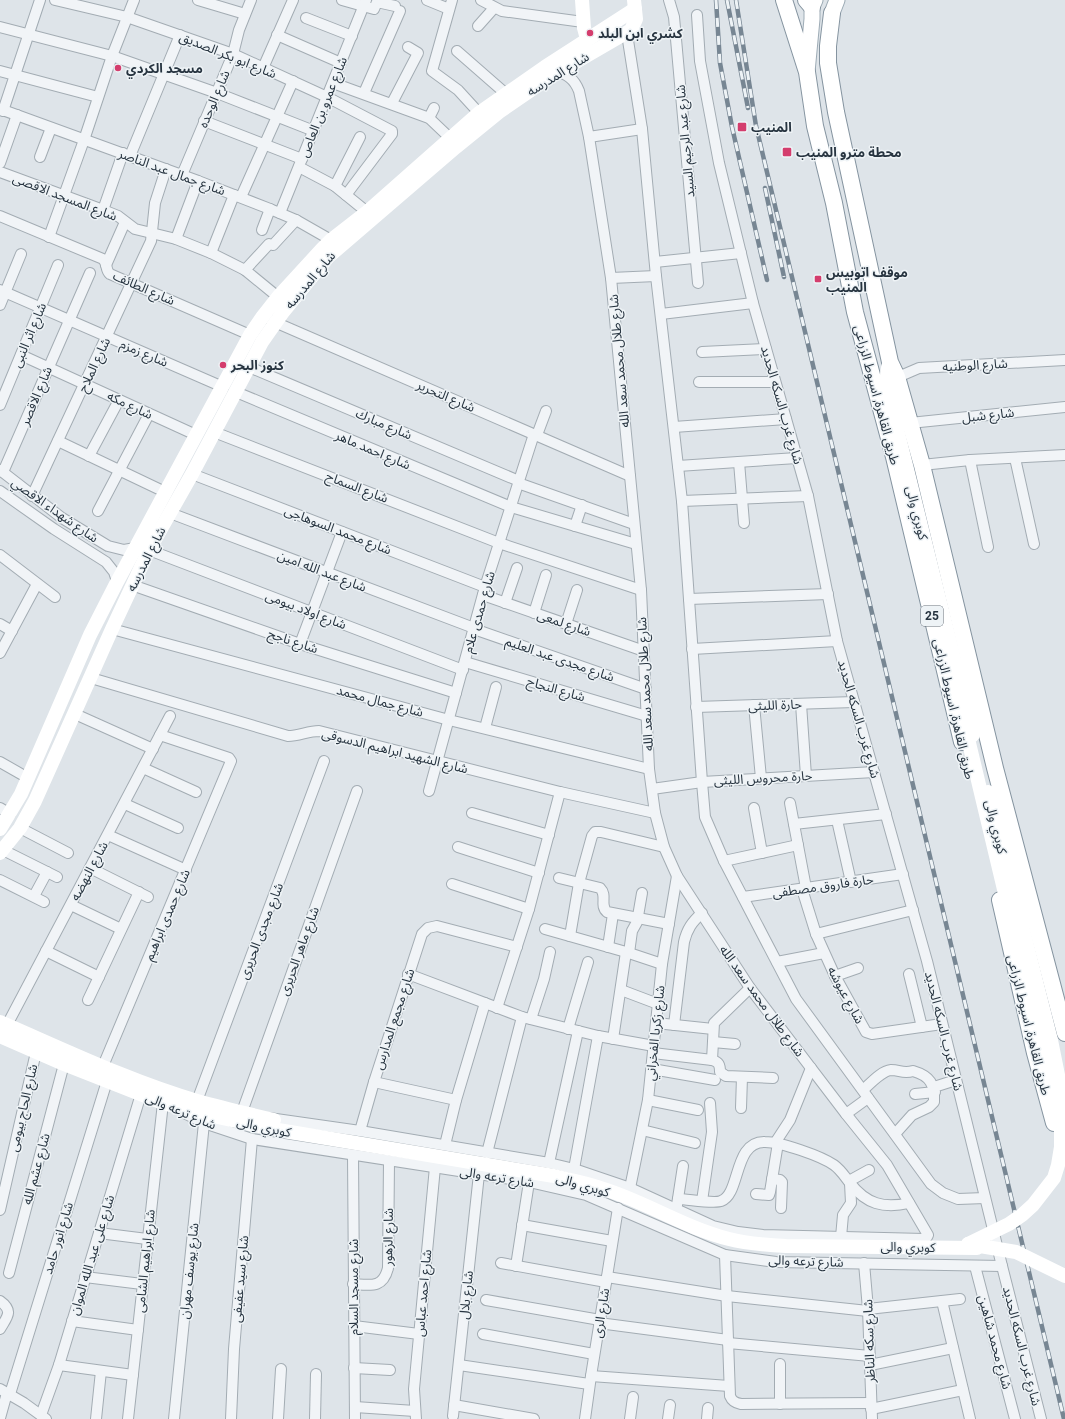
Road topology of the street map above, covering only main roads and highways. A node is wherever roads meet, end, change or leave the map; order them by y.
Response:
1 (582, 0) edge
2 (784, 0) edge
3 (811, 2) edge
4 (635, 5) edge
5 (835, 7) edge
6 (587, 39) junction
7 (551, 69) junction
8 (807, 72) junction
9 (334, 244) junction
10 (269, 319) junction
11 (892, 378) junction
12 (229, 389) junction
13 (942, 656) junction
14 (21, 794) junction
15 (35, 801) junction
16 (5, 811) edge
17 (0, 829) edge
18 (2, 851) edge
19 (2, 1028) edge
20 (1065, 1033) edge
21 (163, 1103) joint
22 (1065, 1110) edge
23 (263, 1118) joint
24 (1065, 1158) edge
25 (1065, 1169) edge
26 (972, 1246) junction
27 (1065, 1276) edge
28 (1065, 1282) edge

1 - 6 main road
2 - 8 highway, طريق القاهرة, اسيوط الزراعى
3 - 8 main road
4 - 6 main road, شارع المدرسه
4 - 7 main road, شارع المدرسه
5 - 11 highway, طريق القاهرة, اسيوط الزراعى / 25
6 - 7 main road, شارع المدرسه
7 - 9 main road, شارع المدرسه
7 - 9 main road, شارع المدرسه
8 - 13 highway, طريق القاهرة, اسيوط الزراعى / 25
9 - 10 main road, شارع المدرسه
9 - 10 main road, شارع المدرسه
10 - 12 main road, شارع المدرسه
10 - 12 main road, شارع المدرسه
11 - 20 highway, طريق القاهرة, اسيوط الزراعى / 25
11 - 22 main road, كوبري والى
12 - 14 main road, شارع المدرسه
12 - 15 main road, شارع المدرسه
13 - 24 highway, طريق القاهرة, اسيوط الزراعى / 25
13 - 26 main road, كوبري والى, bridge
14 - 15 main road
14 - 16 main road, شارع المدرسه
15 - 18 main road, شارع المدرسه
16 - 17 main road, شارع المدرسه
19 - 21 main road, شارع ترعه والى
19 - 23 main road, شارع ترعه والى
21 - 26 main road, كوبري والى
23 - 26 main road, كوبري والى
25 - 26 main road, كوبري والى
26 - 27 main road, كوبري والى, bridge
26 - 28 main road, كوبري والى

